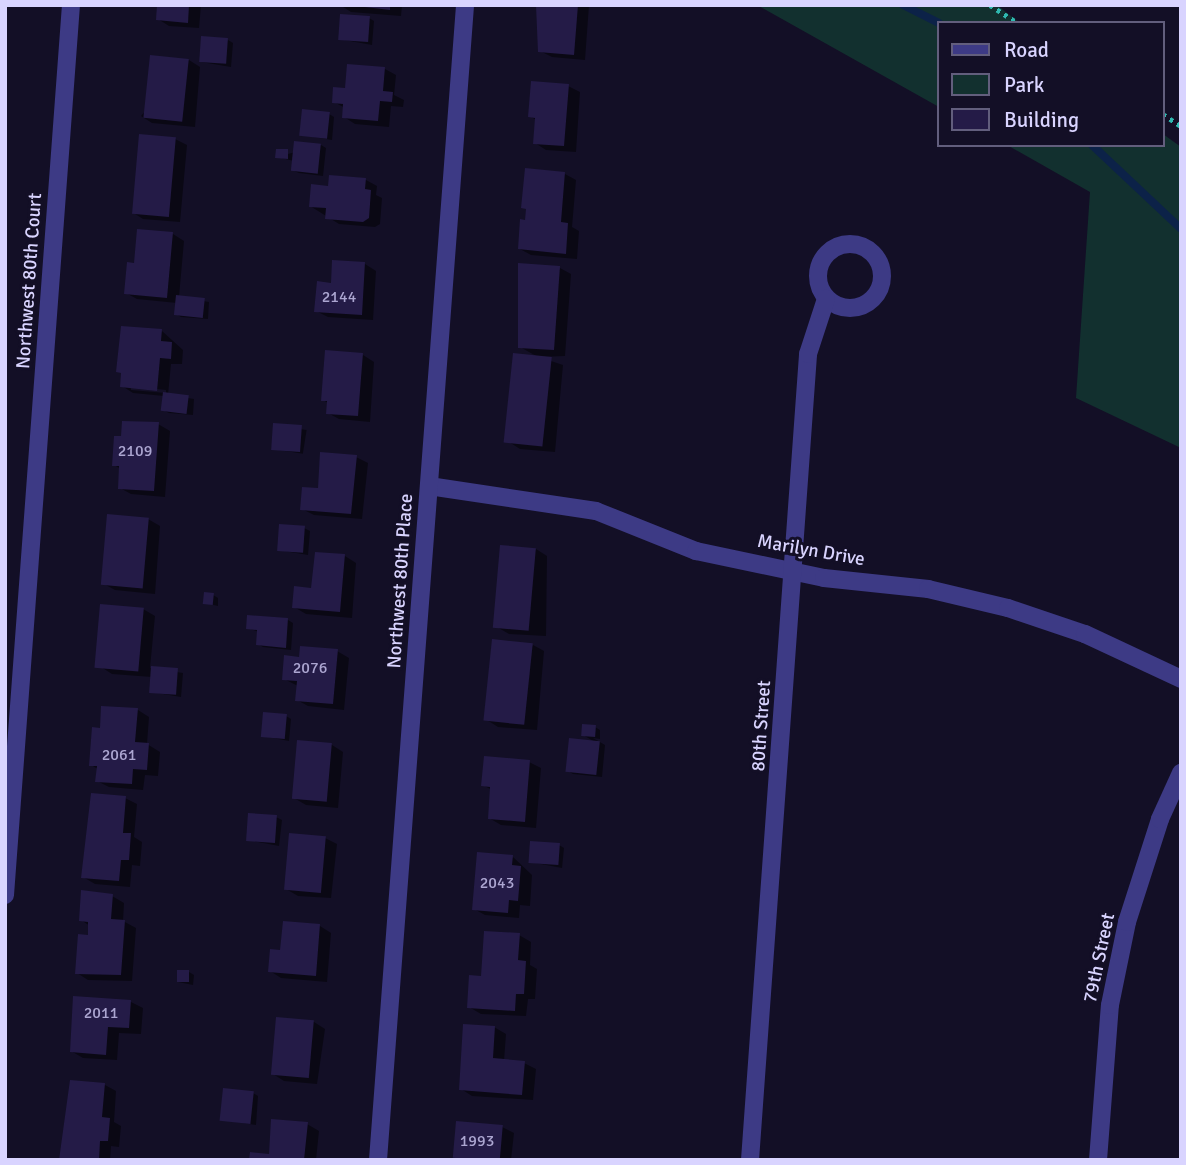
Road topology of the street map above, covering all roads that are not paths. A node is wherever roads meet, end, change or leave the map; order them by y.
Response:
1 (71, 5) edge
2 (465, 5) edge
3 (826, 299) dead end
4 (429, 486) junction
5 (795, 572) junction
6 (1181, 679) edge
7 (1181, 774) edge
8 (5, 895) edge
9 (378, 1160) edge
10 (750, 1160) edge
11 (1097, 1160) edge

1 - 8 street, Northwest 80th Court
2 - 4 street, Northwest 80th Place
3 - 5 street, 80th Street
4 - 5 street, Marilyn Drive
4 - 9 street, Northwest 80th Place
5 - 6 street, Marilyn Drive
5 - 10 street, 80th Street
7 - 11 street, 79th Street

